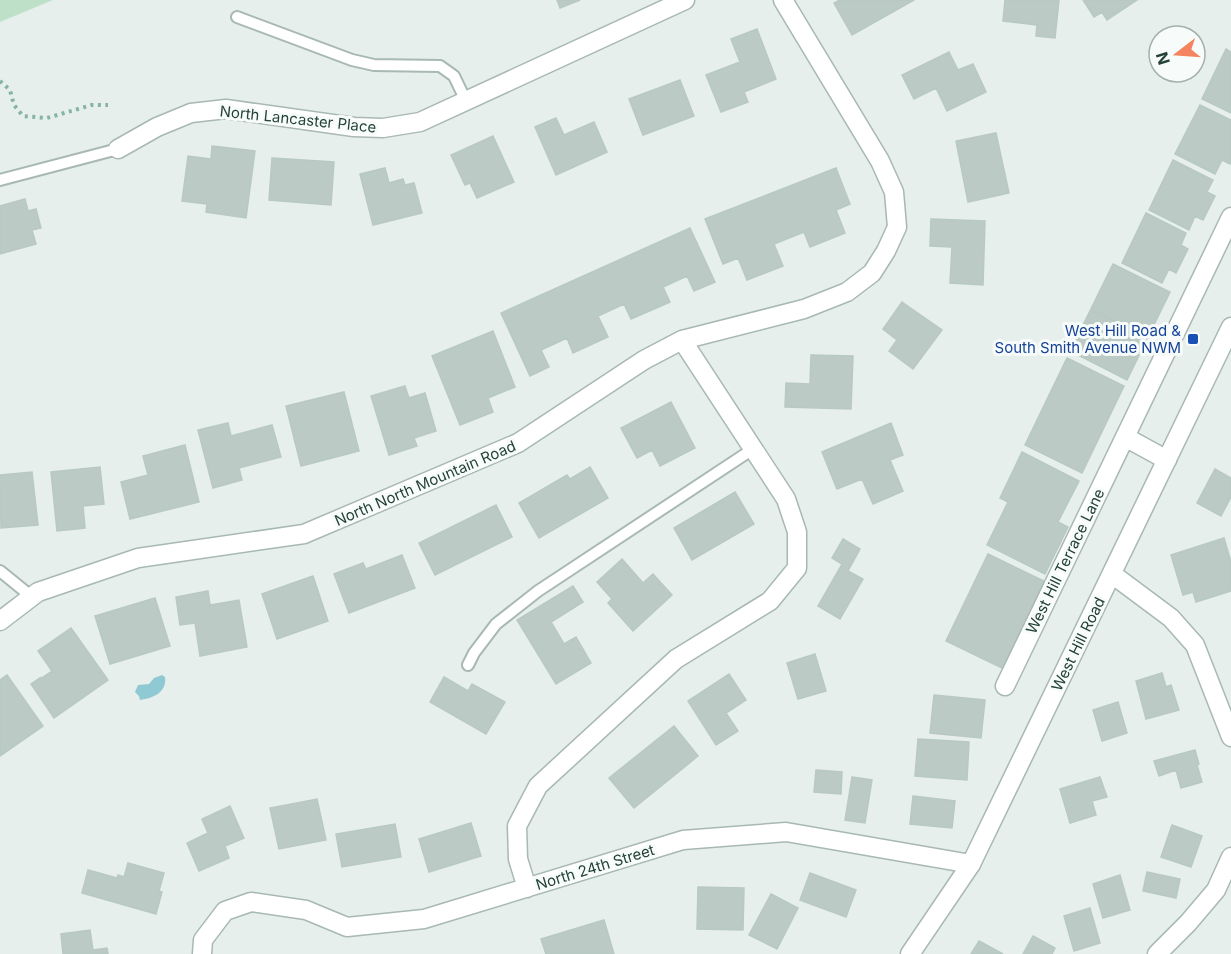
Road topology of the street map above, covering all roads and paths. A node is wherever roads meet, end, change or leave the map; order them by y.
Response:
1 (685, 0) edge
2 (783, 0) edge
3 (237, 17) dead end
4 (0, 81) edge
5 (466, 101) junction
6 (108, 105) dead end
7 (118, 149) joint
8 (0, 180) edge
9 (1231, 217) edge
10 (1231, 327) edge
11 (682, 340) junction
12 (1125, 437) junction
13 (753, 449) junction
14 (1167, 460) junction
15 (0, 571) edge
16 (1112, 574) junction
17 (32, 597) junction
18 (0, 621) edge
19 (468, 665) dead end
20 (1005, 686) dead end
21 (1231, 737) edge
22 (1231, 857) edge
23 (971, 864) junction
24 (527, 888) junction
25 (202, 954) edge
26 (910, 954) edge
27 (1157, 954) edge

1 - 5 street, North Lancaster Place
2 - 11 street, North North Mountain Road
3 - 5 lane
4 - 6 path
5 - 7 street, North Lancaster Place
7 - 8 lane
9 - 12 street, West Hill Terrace Lane
10 - 14 street, West Hill Road
11 - 13 street
11 - 17 street, North North Mountain Road
12 - 14 street
12 - 20 street, West Hill Terrace Lane
13 - 19 lane
13 - 24 street
14 - 16 street, West Hill Road
15 - 17 lane
16 - 21 street
16 - 23 street, West Hill Road
17 - 18 street, North North Mountain Road
22 - 27 street
23 - 24 street, North 24th Street
23 - 26 street, West Hill Road
24 - 25 street, North 24th Street

